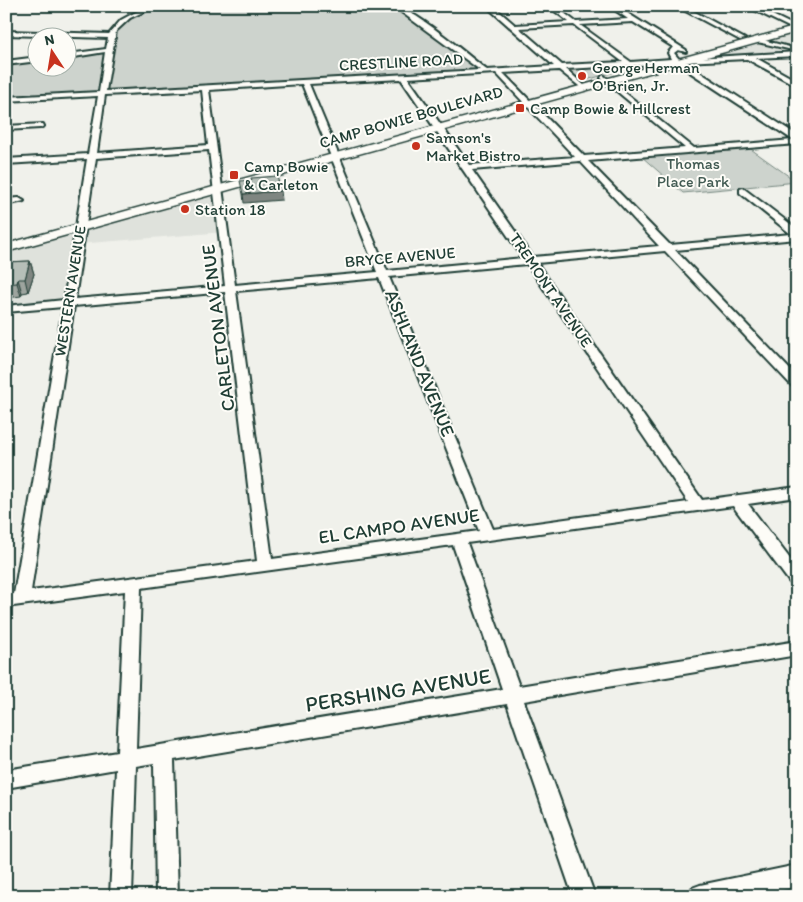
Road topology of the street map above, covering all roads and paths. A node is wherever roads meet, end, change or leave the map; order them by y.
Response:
1 (152, 6) edge
2 (396, 6) edge
3 (489, 6) edge
4 (551, 6) edge
5 (612, 6) edge
6 (679, 6) edge
7 (749, 6) edge
8 (634, 20) junction
9 (576, 24) junction
10 (514, 27) junction
11 (795, 27) edge
12 (6, 33) edge
13 (111, 36) junction
14 (742, 39) junction
15 (754, 40) junction
16 (728, 45) junction
17 (109, 50) junction
18 (797, 50) edge
19 (797, 54) edge
20 (78, 55) edge
21 (746, 56) junction
22 (677, 57) junction
23 (28, 61) edge
24 (6, 63) edge
25 (632, 65) junction
26 (559, 66) junction
27 (497, 70) junction
28 (485, 71) junction
29 (403, 76) junction
30 (606, 79) junction
31 (306, 82) junction
32 (797, 84) edge
33 (582, 86) junction
34 (205, 88) junction
35 (102, 94) junction
36 (6, 99) edge
37 (526, 101) junction
38 (437, 125) junction
39 (40, 126) dead end
40 (6, 128) edge
41 (795, 138) edge
42 (214, 147) junction
43 (692, 150) junction
44 (334, 153) junction
45 (92, 156) junction
46 (581, 158) junction
47 (6, 162) edge
48 (465, 168) junction
49 (218, 186) junction
50 (744, 191) dead end
51 (19, 201) dead end
52 (6, 202) edge
53 (81, 223) junction
54 (797, 235) edge
55 (6, 240) edge
56 (6, 248) edge
57 (667, 248) junction
58 (531, 261) junction
59 (384, 275) junction
60 (231, 289) junction
61 (68, 304) junction
62 (6, 309) edge
63 (797, 384) edge
64 (797, 492) edge
65 (737, 500) junction
66 (698, 505) junction
67 (488, 534) junction
68 (458, 538) junction
69 (264, 565) junction
70 (797, 580) edge
71 (133, 583) junction
72 (22, 598) junction
73 (6, 601) edge
74 (797, 648) edge
75 (513, 695) junction
76 (164, 753) junction
77 (127, 759) junction
78 (6, 779) edge
79 (797, 876) edge
80 (121, 896) edge
81 (167, 896) edge
82 (584, 896) edge
83 (700, 896) edge

1 - 13 street
2 - 28 street
3 - 10 street
4 - 9 street
5 - 8 street
6 - 14 street
7 - 11 street
8 - 9 street
8 - 22 street
9 - 10 street
9 - 25 street
10 - 26 street
11 - 14 main road, CAMP BOWIE BOULEVARD
11 - 15 main road, CAMP BOWIE BOULEVARD
12 - 13 street
13 - 17 street, WESTERN AVENUE
14 - 15 main road
14 - 16 main road, CAMP BOWIE BOULEVARD
15 - 16 main road, CAMP BOWIE BOULEVARD
15 - 18 street
16 - 21 street
16 - 22 main road, CAMP BOWIE BOULEVARD
17 - 20 street
17 - 35 street, WESTERN AVENUE
19 - 21 street
21 - 22 street
21 - 32 street
22 - 25 main road, CAMP BOWIE BOULEVARD
22 - 30 main road, CAMP BOWIE BOULEVARD
22 - 41 street
23 - 24 street
25 - 26 street, CRESTLINE ROAD
25 - 30 main road, CAMP BOWIE BOULEVARD
26 - 27 street, CRESTLINE ROAD
26 - 33 street
27 - 28 street, CRESTLINE ROAD
27 - 37 street
28 - 29 street, CRESTLINE ROAD
29 - 31 street, CRESTLINE ROAD
29 - 38 street, TREMONT AVENUE
30 - 33 main road, CAMP BOWIE BOULEVARD
30 - 43 street
31 - 34 street, CRESTLINE ROAD
31 - 44 street, ASHLAND AVENUE
33 - 37 main road, CAMP BOWIE BOULEVARD
34 - 35 street, CRESTLINE ROAD
34 - 42 street, CARLETON AVENUE
35 - 36 street, CRESTLINE ROAD
35 - 45 street, WESTERN AVENUE
37 - 38 main road, CAMP BOWIE BOULEVARD
37 - 46 street
38 - 44 main road, CAMP BOWIE BOULEVARD
38 - 48 street, TREMONT AVENUE
39 - 40 street
41 - 43 street
42 - 45 street
42 - 49 street, CARLETON AVENUE
43 - 46 street
44 - 49 main road, CAMP BOWIE BOULEVARD
44 - 59 street, ASHLAND AVENUE
45 - 47 street
45 - 53 street, WESTERN AVENUE
46 - 48 street
46 - 57 street
48 - 58 street, TREMONT AVENUE
49 - 53 main road, CAMP BOWIE BOULEVARD
49 - 60 street, CARLETON AVENUE
50 - 54 street
51 - 52 street
53 - 55 main road, CAMP BOWIE BOULEVARD
53 - 56 main road, CAMP BOWIE BOULEVARD
53 - 61 street, WESTERN AVENUE
54 - 57 street, BRYCE AVENUE
57 - 58 street, BRYCE AVENUE
57 - 63 street
58 - 59 street, BRYCE AVENUE
58 - 66 street, TREMONT AVENUE
59 - 60 street, BRYCE AVENUE
59 - 67 street, ASHLAND AVENUE
60 - 61 street, BRYCE AVENUE
60 - 69 street, CARLETON AVENUE
61 - 62 street, BRYCE AVENUE
61 - 72 street, WESTERN AVENUE
64 - 65 street, EL CAMPO AVENUE
65 - 66 street, EL CAMPO AVENUE
65 - 70 street
66 - 67 street, EL CAMPO AVENUE
67 - 68 street, EL CAMPO AVENUE
68 - 69 street, EL CAMPO AVENUE
68 - 75 street
69 - 71 street, EL CAMPO AVENUE
71 - 72 street, EL CAMPO AVENUE
71 - 77 street
72 - 73 street, EL CAMPO AVENUE
74 - 75 street, PERSHING AVENUE
75 - 76 street, PERSHING AVENUE
75 - 82 street
76 - 77 street, PERSHING AVENUE
76 - 81 street
77 - 78 street, PERSHING AVENUE
77 - 80 street
79 - 83 street

